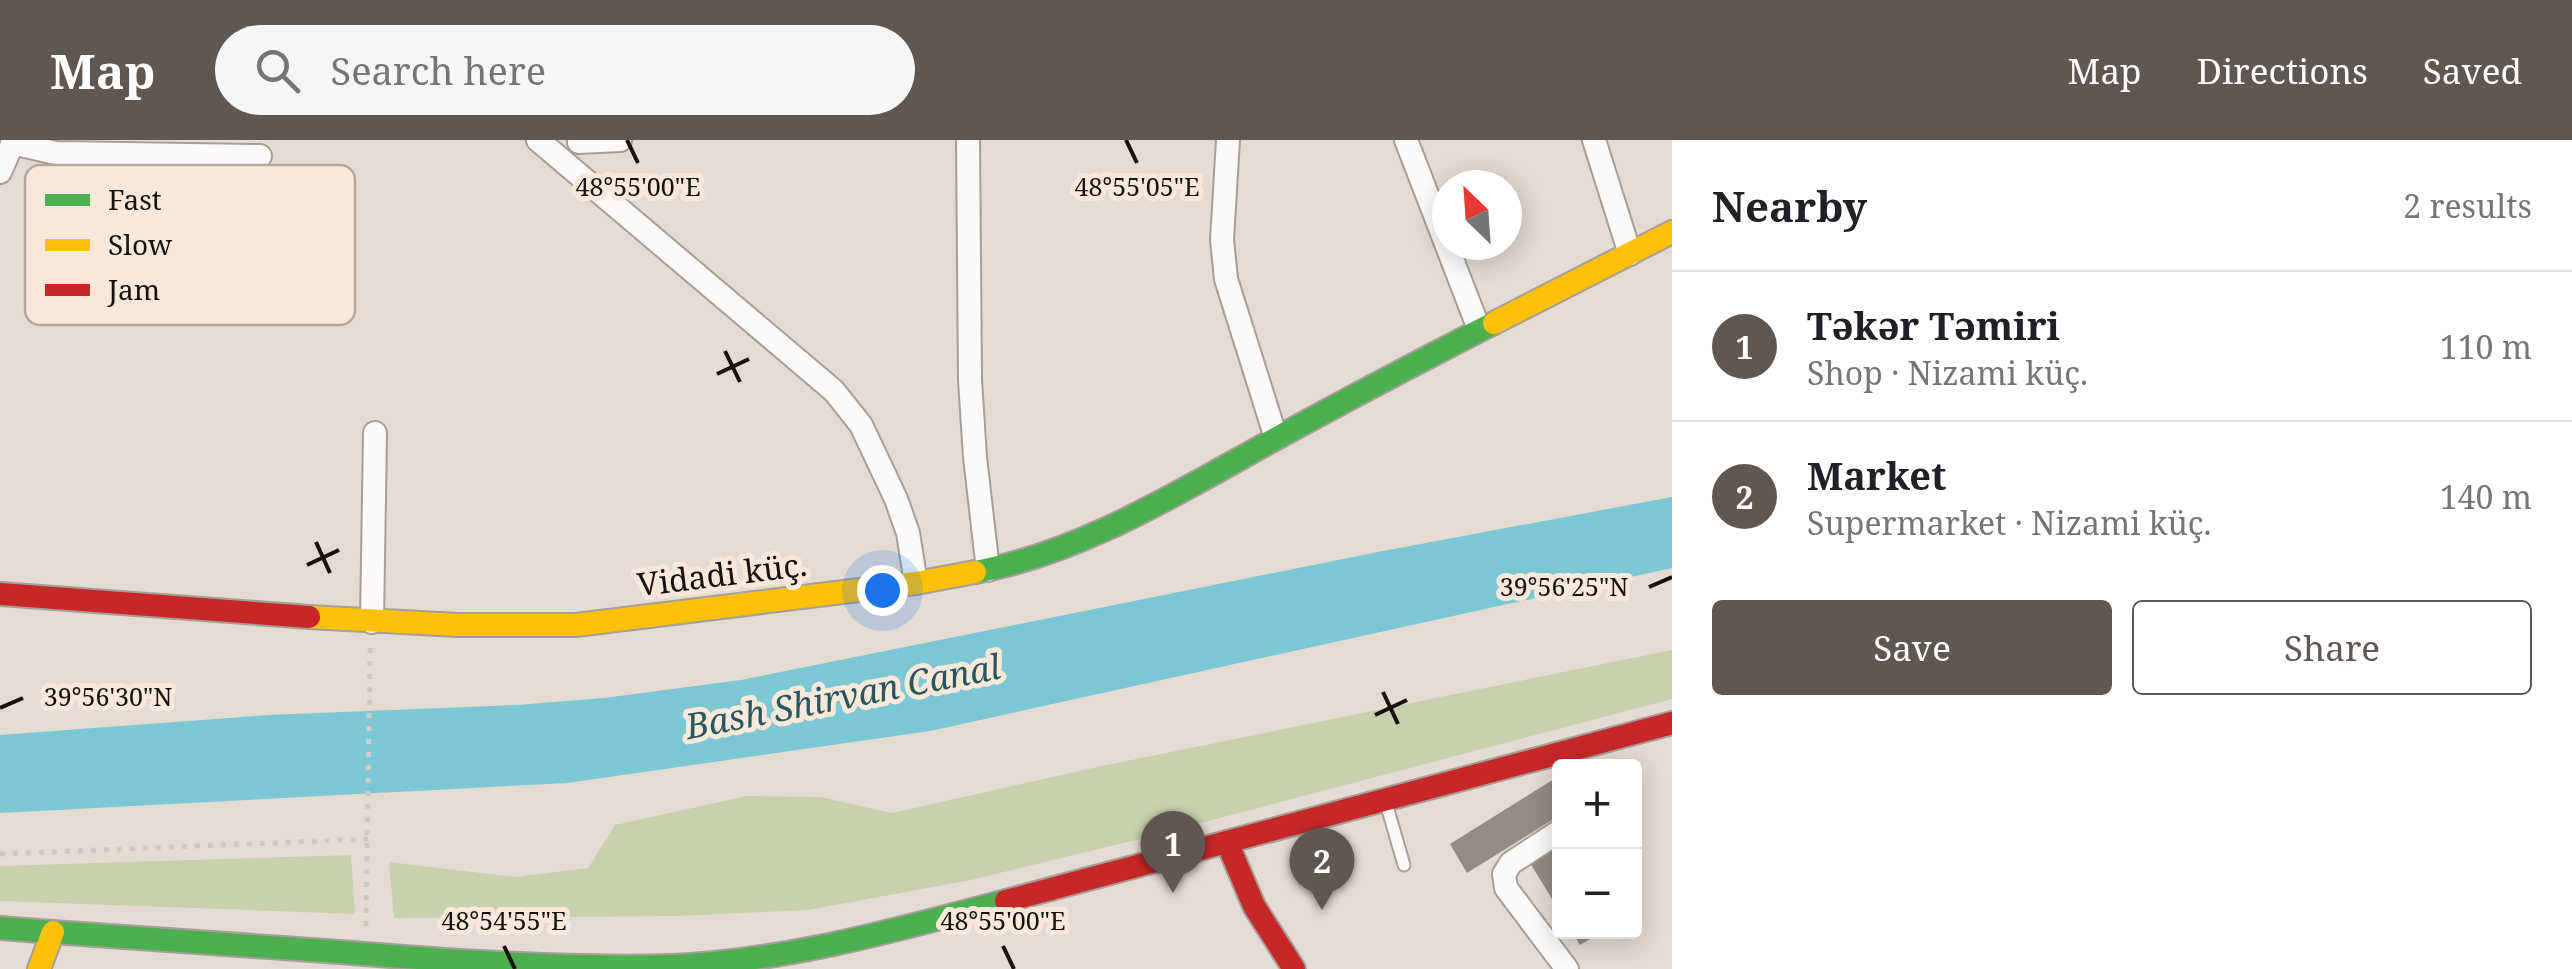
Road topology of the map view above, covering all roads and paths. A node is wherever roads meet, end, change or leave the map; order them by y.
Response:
1 (538, 140) edge
2 (620, 140) edge
3 (968, 140) edge
4 (1228, 140) edge
5 (1406, 140) edge
6 (1594, 140) edge
7 (580, 141) edge
8 (13, 142) edge
9 (260, 156) dead end
10 (567, 164) junction
11 (0, 172) edge
12 (1672, 232) edge
13 (1630, 254) junction
14 (1479, 329) junction
15 (375, 433) dead end
16 (1276, 438) junction
17 (988, 570) junction
18 (916, 583) junction
19 (0, 594) edge
20 (372, 622) junction
21 (370, 683) dead end
22 (1672, 723) edge
23 (1570, 758) edge
24 (1385, 799) junction
25 (1552, 836) edge
26 (368, 839) junction
27 (1226, 842) junction
28 (0, 854) edge
29 (1404, 865) dead end
30 (0, 928) edge
31 (53, 932) junction
32 (366, 954) junction
33 (760, 964) edge
34 (40, 969) edge
35 (1294, 969) edge
36 (1567, 969) edge

1 - 10 street
2 - 7 street
3 - 17 street
4 - 16 street
5 - 14 street
6 - 13 street
7 - 10 street
8 - 9 street
8 - 11 street
10 - 18 street
12 - 13 main road, Vidadi küç.
13 - 14 main road, Vidadi küç.
14 - 16 main road, Vidadi küç.
15 - 20 street
16 - 17 main road, Vidadi küç.
17 - 18 main road, Vidadi küç.
18 - 20 main road, Vidadi küç.
19 - 20 main road, Vidadi küç.
21 - 26 path
22 - 23 main road
23 - 24 main road
24 - 27 main road
24 - 29 lane
25 - 36 street
26 - 28 path
26 - 32 path
27 - 33 main road
27 - 35 main road
30 - 31 main road
31 - 32 main road
31 - 34 main road
32 - 33 main road

